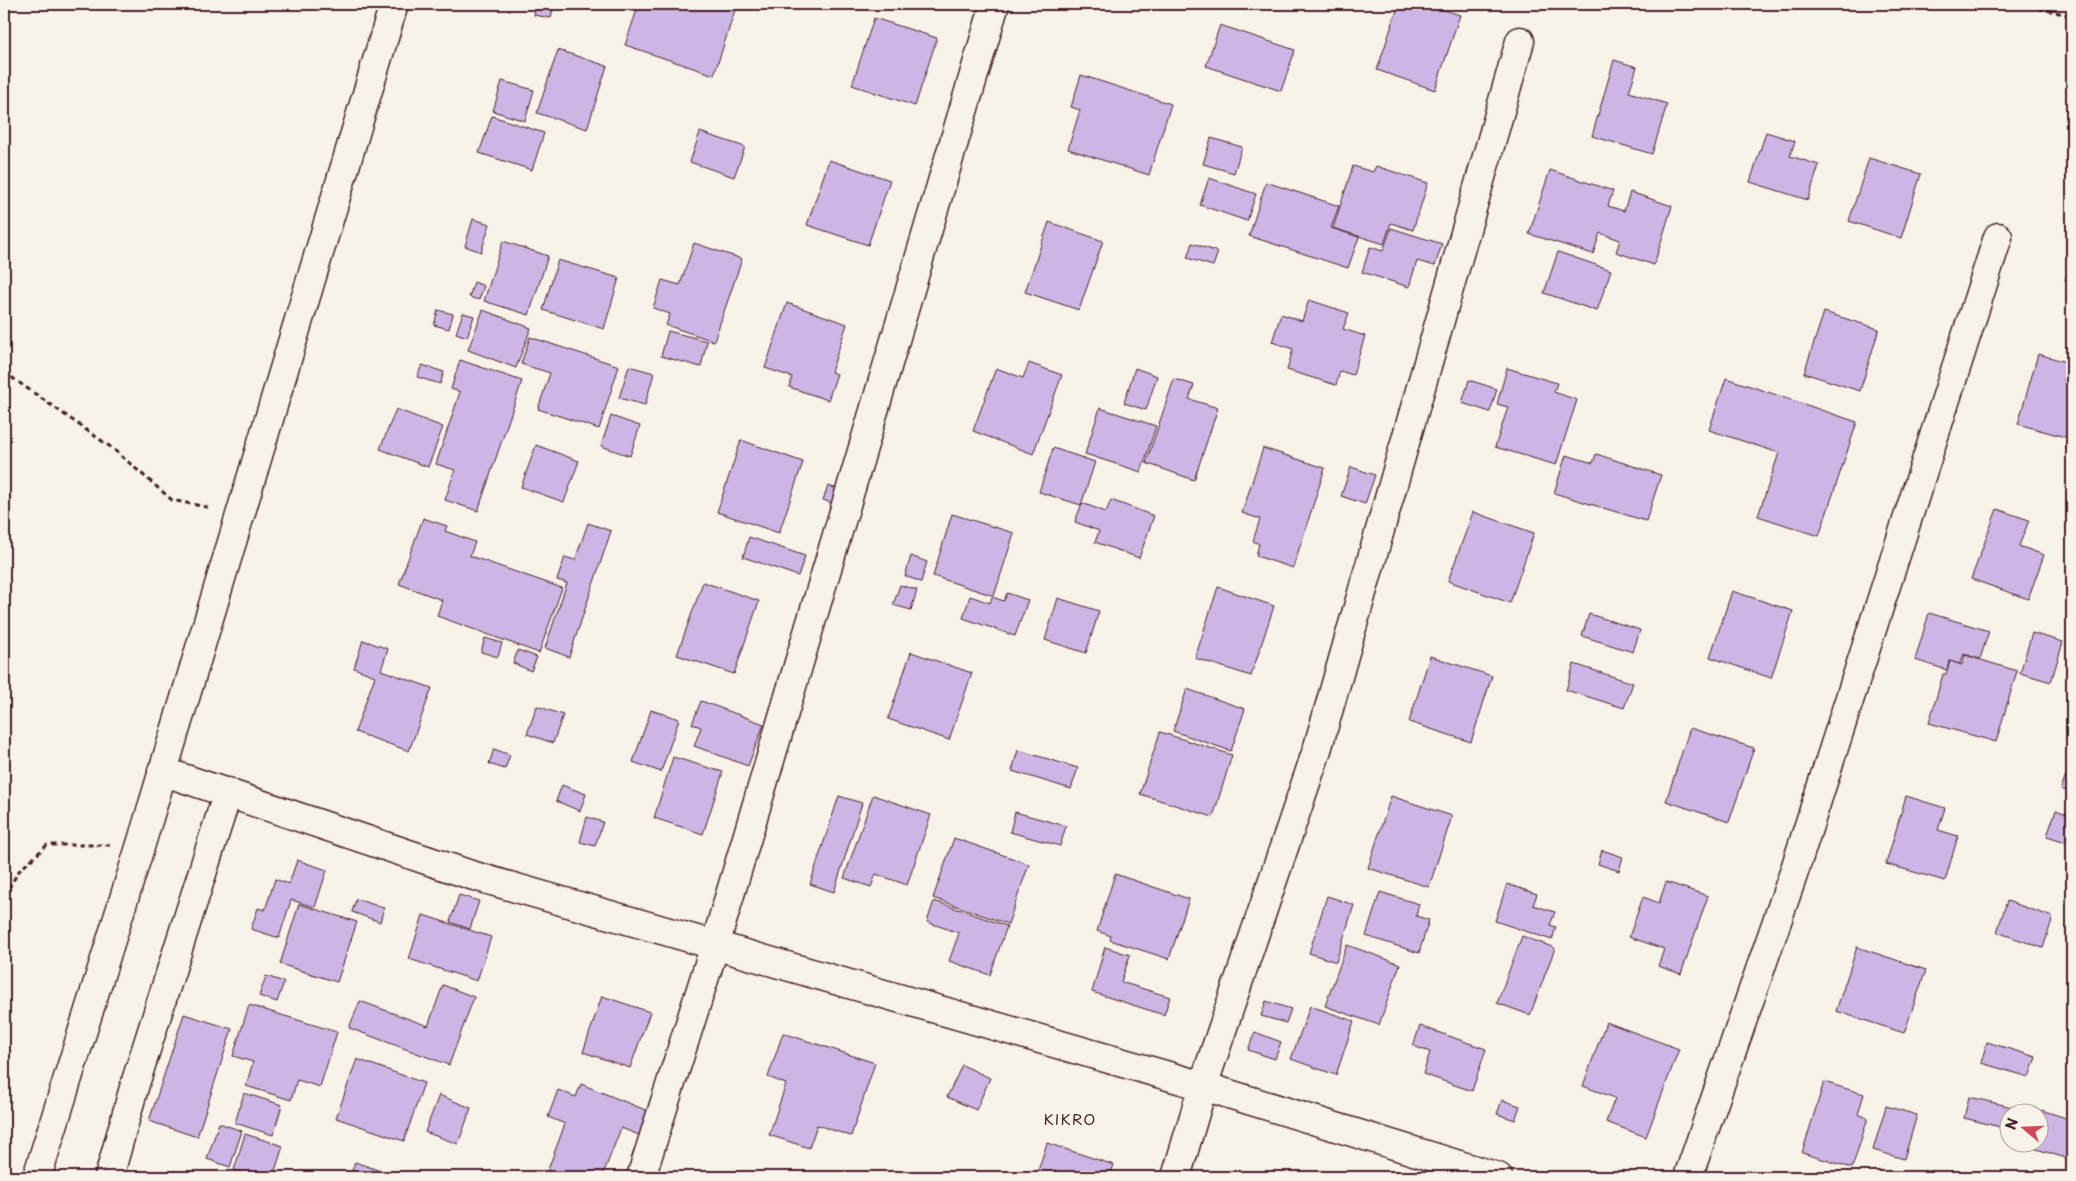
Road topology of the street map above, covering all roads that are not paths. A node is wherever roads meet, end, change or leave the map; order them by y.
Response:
1 (394, 4) edge
2 (994, 4) edge
3 (1520, 41) dead end
4 (1998, 237) dead end
5 (162, 771) junction
6 (228, 792) junction
7 (715, 945) junction
8 (1203, 1086) junction
9 (36, 1177) edge
10 (109, 1177) edge
11 (641, 1177) edge
12 (1176, 1177) edge
13 (1498, 1177) edge
14 (1688, 1177) edge

1 - 5 main road
2 - 7 main road
3 - 8 main road
4 - 14 main road
5 - 6 main road
5 - 9 main road
6 - 7 main road
6 - 10 main road
7 - 8 main road
7 - 11 main road
8 - 12 main road
8 - 13 main road

